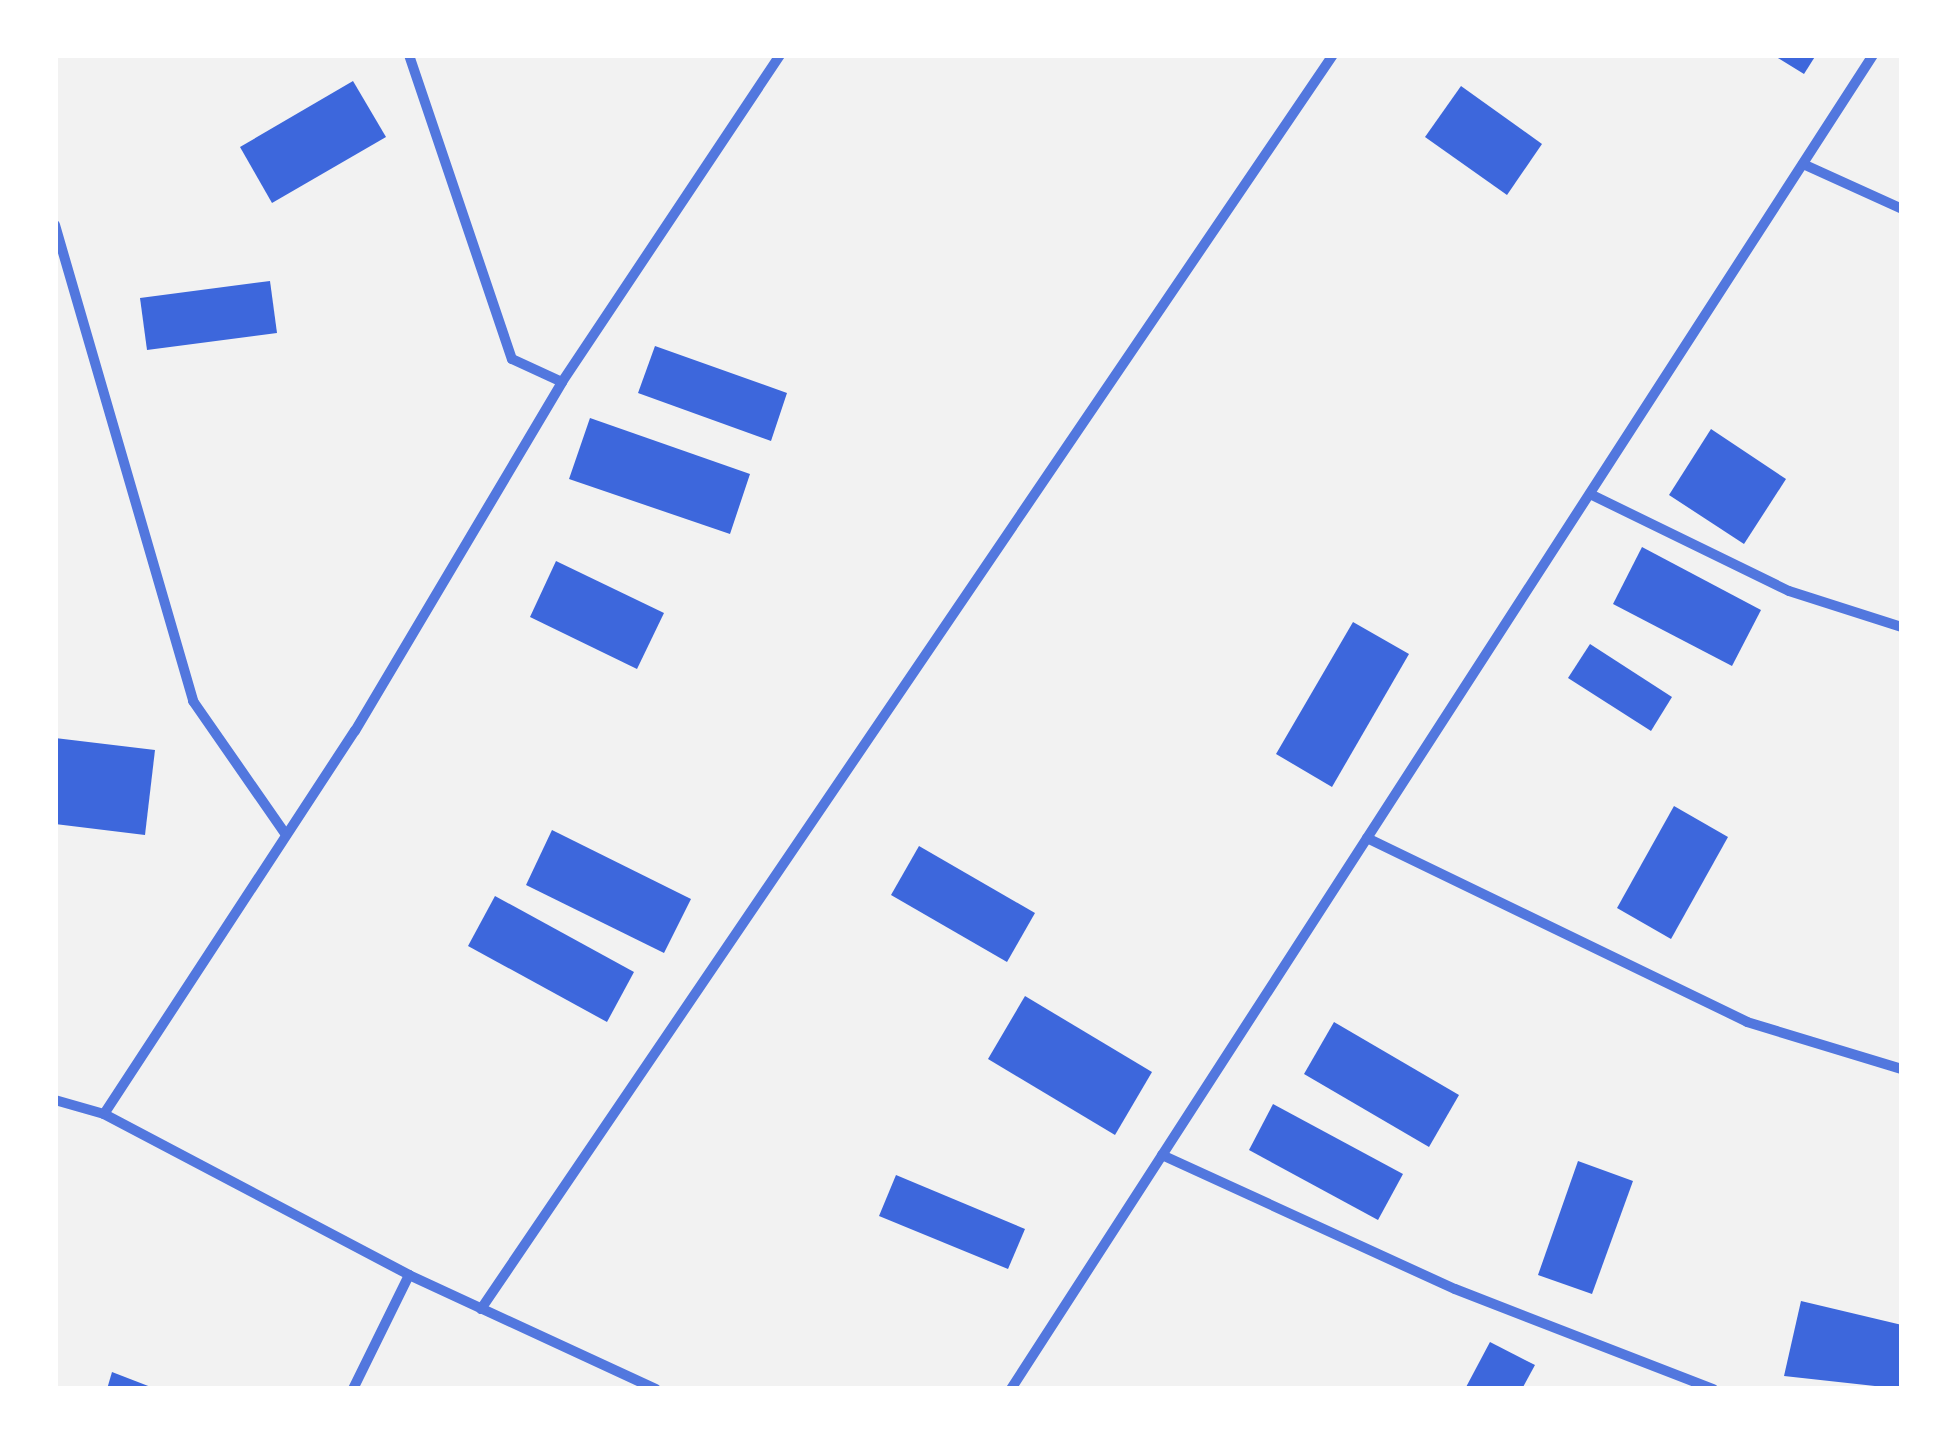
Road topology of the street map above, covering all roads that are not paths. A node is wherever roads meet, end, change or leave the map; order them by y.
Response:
1 (409, 55) edge
2 (780, 55) edge
3 (1332, 55) edge
4 (1873, 55) edge
5 (1803, 164) junction
6 (1902, 209) edge
7 (55, 225) edge
8 (562, 382) junction
9 (1590, 494) junction
10 (1902, 627) edge
11 (286, 836) junction
12 (1367, 838) junction
13 (1902, 1069) edge
14 (55, 1100) edge
15 (104, 1114) junction
16 (1162, 1156) junction
17 (409, 1275) junction
18 (481, 1309) junction
19 (353, 1389) edge
20 (656, 1389) edge
21 (1011, 1389) edge
22 (1713, 1389) edge

1 - 8 street
2 - 8 street
3 - 18 street
4 - 5 street
5 - 6 street
5 - 9 street
7 - 11 street
8 - 11 street
9 - 10 street
9 - 12 street
11 - 15 street
12 - 13 street
12 - 16 street
14 - 15 street
15 - 17 street
16 - 21 street
16 - 22 street
17 - 18 street
17 - 19 street
18 - 20 street

